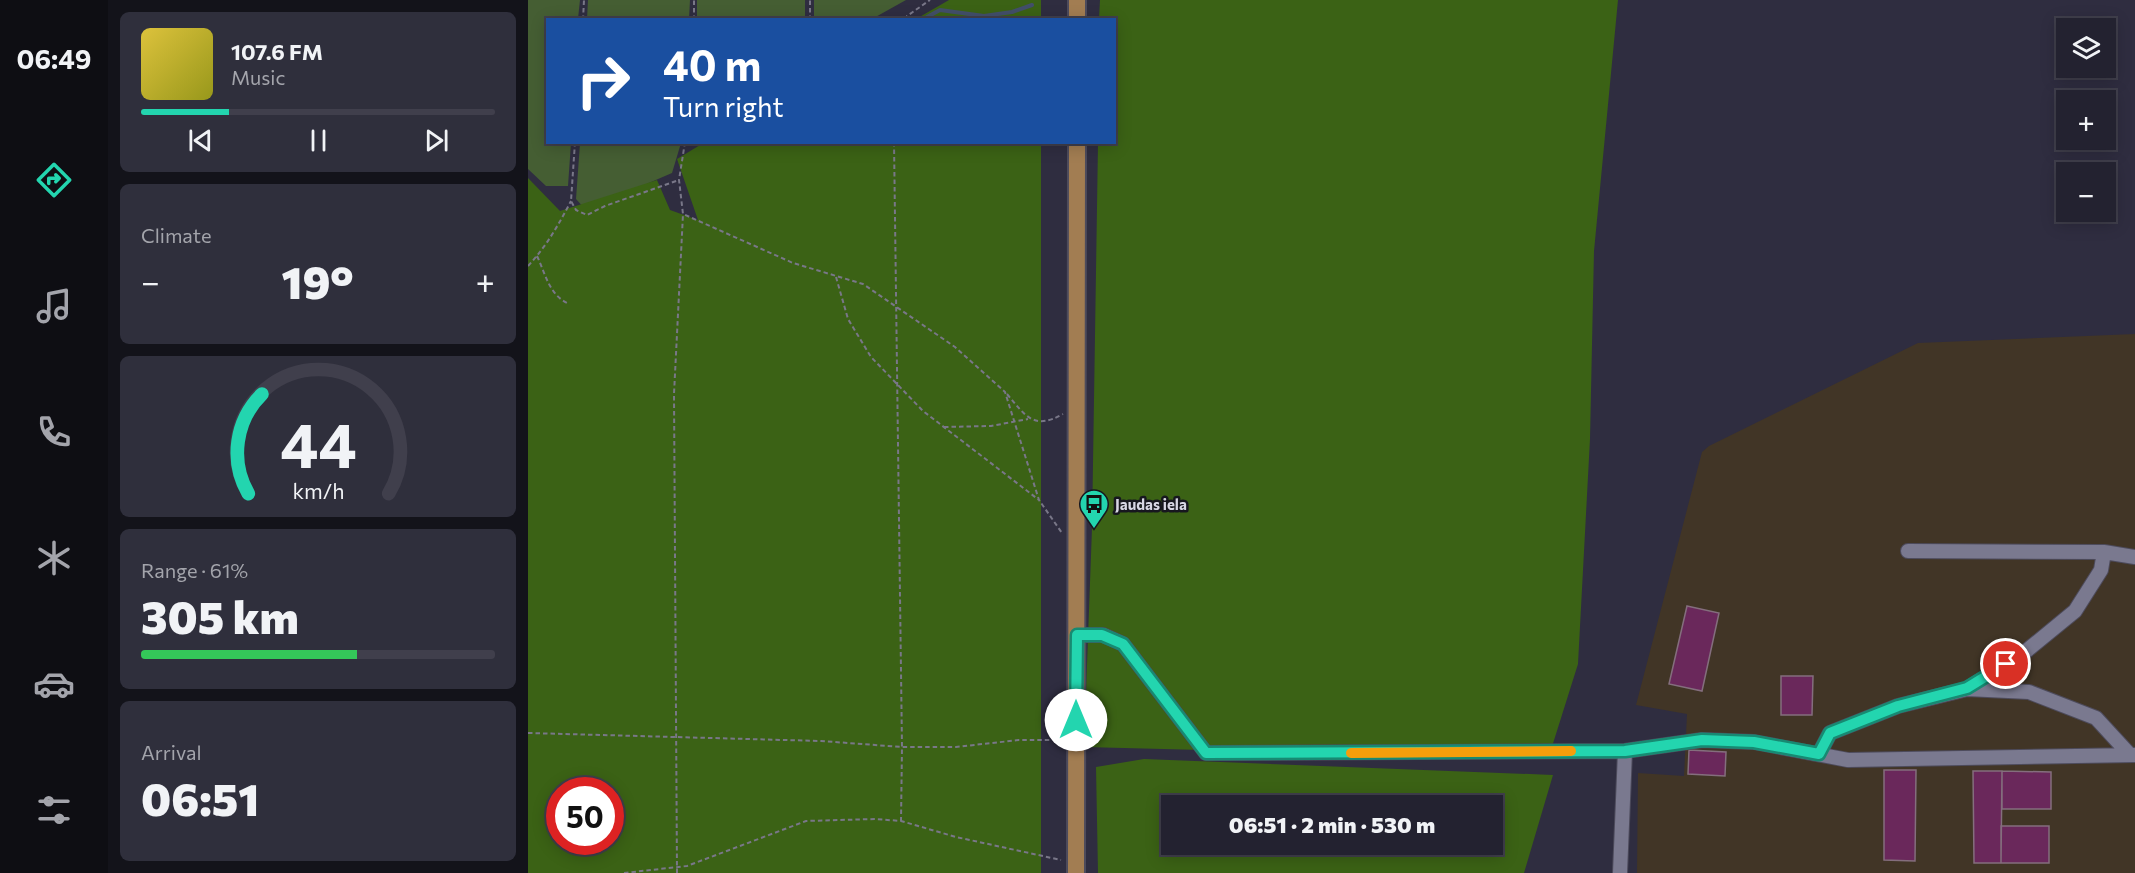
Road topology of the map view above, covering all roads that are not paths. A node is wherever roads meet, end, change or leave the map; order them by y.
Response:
1 (1077, 0) edge
2 (1077, 18) edge
3 (1077, 144) edge
4 (1908, 551) dead end
5 (2104, 552) junction
6 (2135, 557) edge
7 (1077, 635) junction
8 (1967, 688) junction
9 (1625, 751) junction
10 (1819, 754) junction
11 (2132, 755) edge
12 (1076, 867) edge
13 (1620, 873) edge

1 - 2 main road
3 - 7 main road
4 - 5 street
5 - 6 street
5 - 8 street
7 - 9 street
7 - 12 main road
8 - 10 street
8 - 11 street
9 - 10 street
9 - 13 street
10 - 11 street

